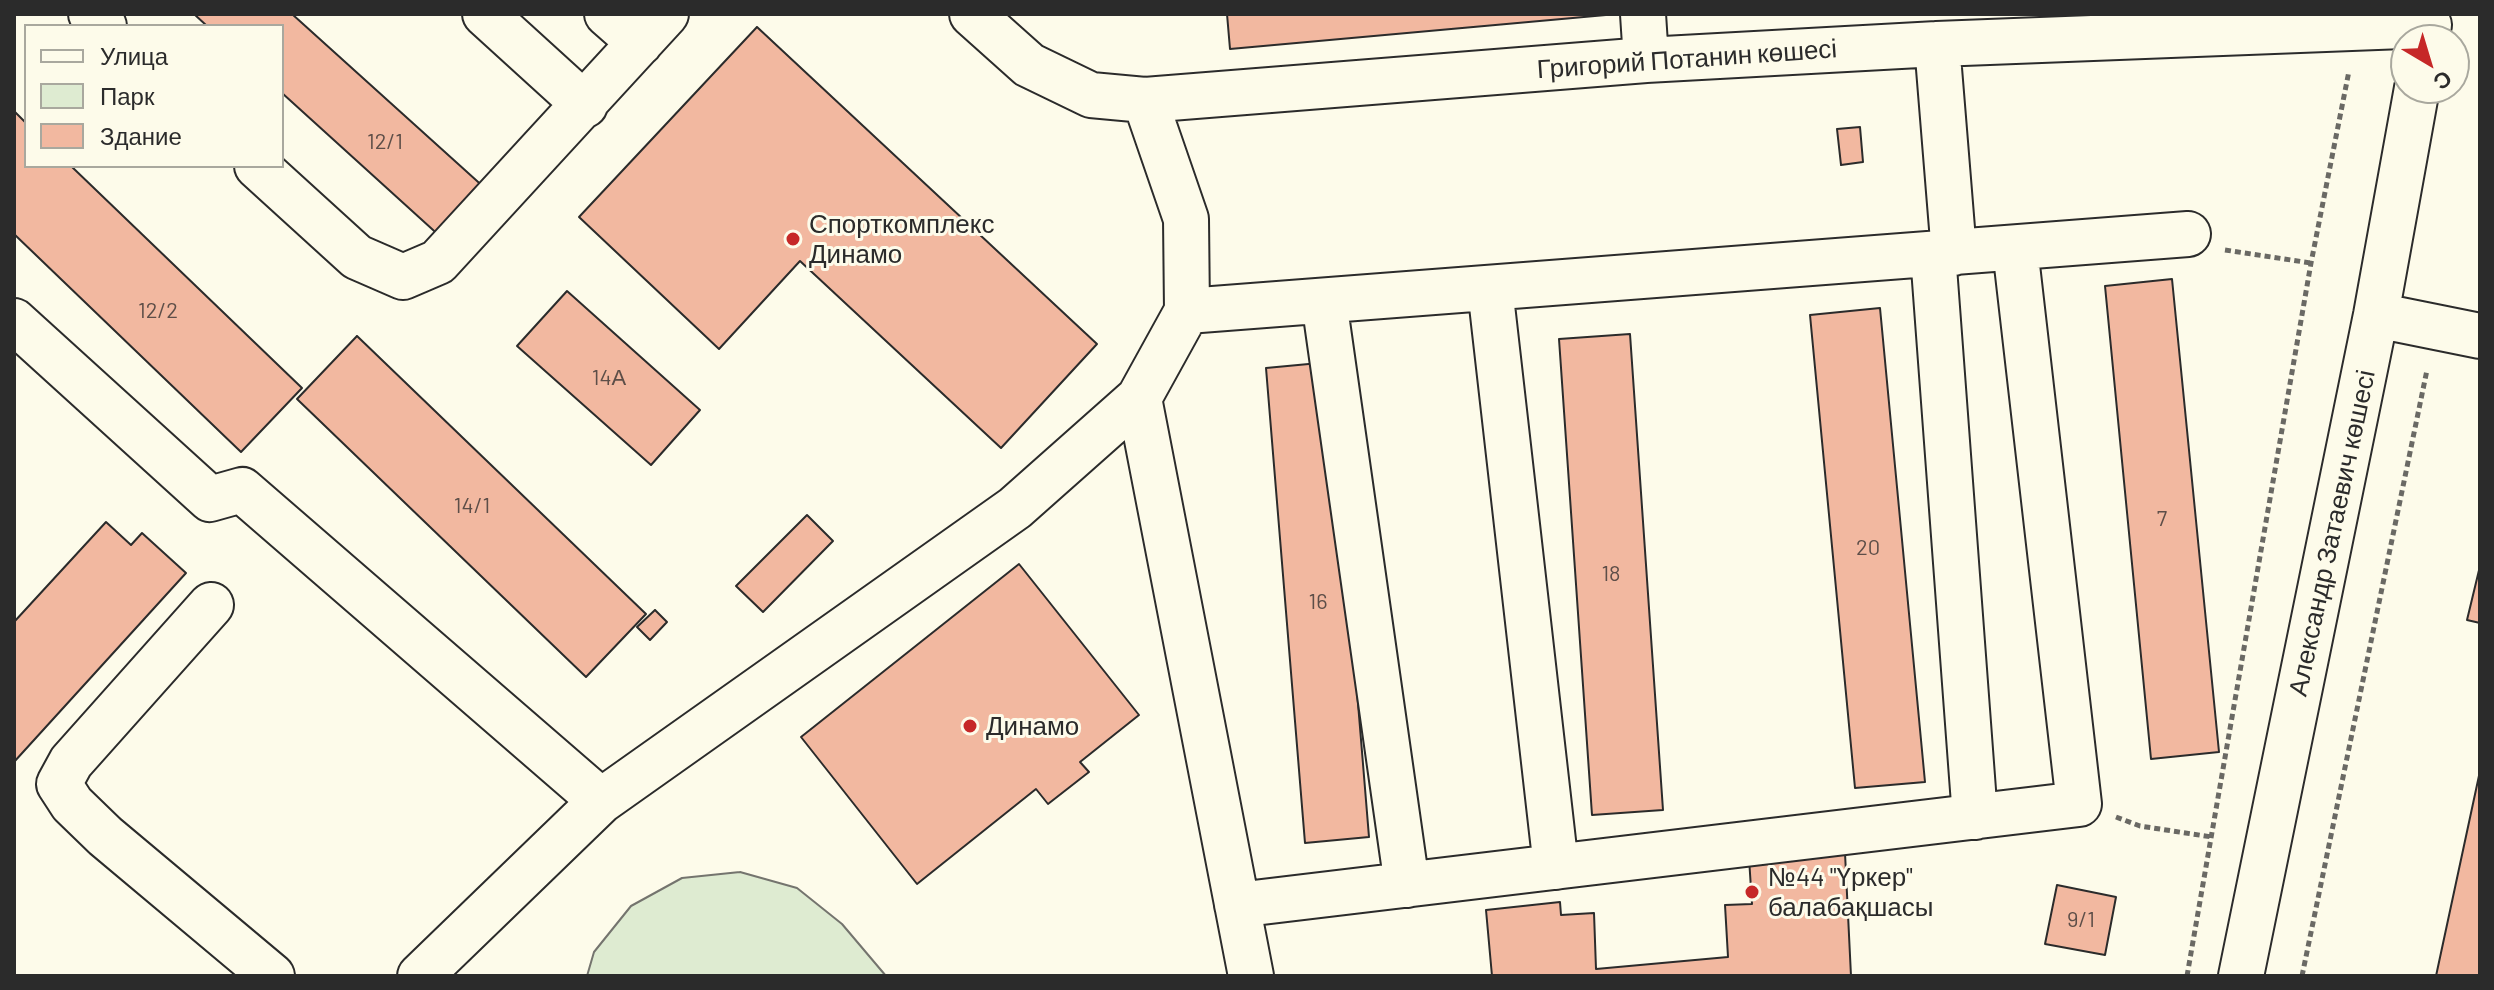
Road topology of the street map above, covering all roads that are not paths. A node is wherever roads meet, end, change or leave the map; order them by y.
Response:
1 (485, 14) edge
2 (607, 14) edge
3 (972, 14) edge
4 (1643, 14) edge
5 (2390, 27) edge
6 (653, 29) edge
7 (1937, 44) junction
8 (1646, 60) junction
9 (1145, 100) junction
10 (2414, 104) edge
11 (585, 105) junction
12 (259, 168) edge
13 (2188, 234) road end
14 (2015, 248) junction
15 (1943, 254) junction
16 (1490, 288) junction
17 (1324, 301) junction
18 (1187, 311) junction
19 (2376, 315) junction
20 (14, 321) edge
21 (2480, 336) edge
22 (1139, 398) junction
23 (211, 605) dead end
24 (601, 801) junction
25 (1975, 817) junction
26 (1556, 867) junction
27 (1407, 885) junction
28 (1237, 905) junction
29 (272, 976) edge
30 (420, 976) edge
31 (1251, 976) edge
32 (2241, 976) edge

1 - 11 street
2 - 6 street
3 - 9 street, Григорий Потанин көшесі
4 - 8 street
5 - 7 street, Григорий Потанин көшесі
6 - 11 street
7 - 8 street, Григорий Потанин көшесі
7 - 15 street
8 - 9 street, Григорий Потанин көшесі
9 - 18 street
10 - 19 street, Александр Затаевич көшесі
11 - 12 street
13 - 14 street
14 - 15 street
14 - 25 street
15 - 16 street
15 - 25 street
16 - 17 street
16 - 26 street
17 - 18 street
17 - 27 street
18 - 22 street
19 - 21 street
19 - 32 street, Александр Затаевич көшесі
20 - 24 street
22 - 24 street
22 - 28 street
23 - 29 street
24 - 30 street
25 - 26 street
26 - 27 street
27 - 28 street
28 - 31 street

